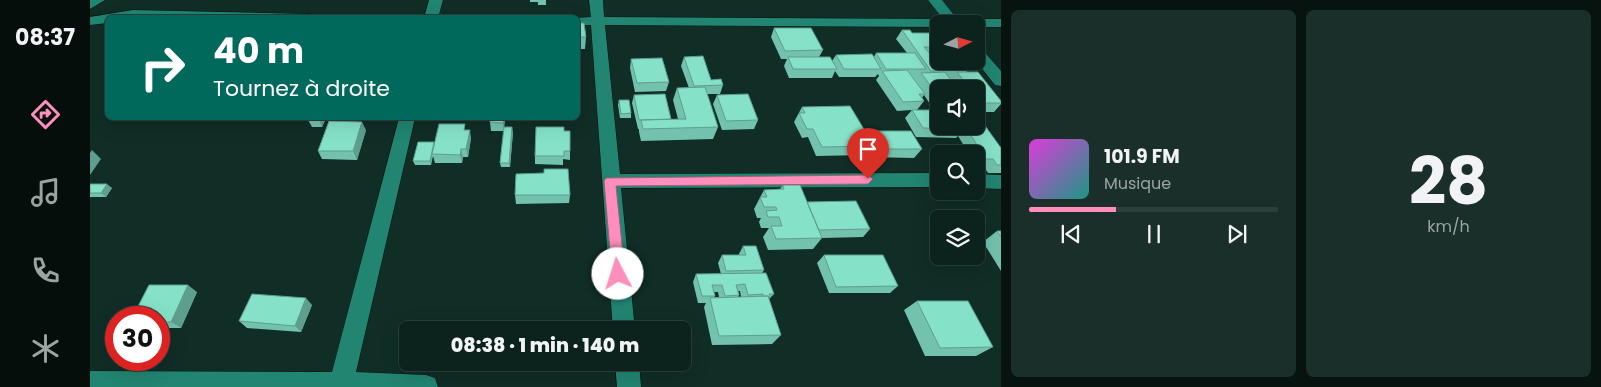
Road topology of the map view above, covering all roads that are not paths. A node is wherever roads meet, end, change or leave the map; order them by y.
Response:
1 (98, 0) edge
2 (436, 0) edge
3 (596, 0) edge
4 (935, 0) edge
5 (90, 5) edge
6 (114, 10) edge
7 (133, 14) joint
8 (177, 15) edge
9 (432, 15) edge
10 (947, 15) edge
11 (105, 19) edge
12 (90, 21) edge
13 (580, 21) edge
14 (598, 21) junction
15 (930, 23) edge
16 (985, 23) edge
17 (1001, 23) edge
18 (985, 61) edge
19 (1001, 80) edge
20 (407, 120) edge
21 (930, 180) edge
22 (610, 181) junction
23 (985, 181) edge
24 (1001, 182) edge
25 (623, 321) edge
26 (628, 371) edge
27 (90, 383) edge
28 (342, 384) junction
29 (426, 387) edge
30 (629, 387) edge

1 - 5 street
2 - 9 street
3 - 14 street
4 - 10 street
6 - 7 street
7 - 8 street
11 - 12 street
13 - 14 street
14 - 15 street
14 - 22 street
16 - 17 street
18 - 19 street
20 - 28 street
21 - 22 street
22 - 25 street
23 - 24 street
26 - 30 street
27 - 28 street
28 - 29 street

